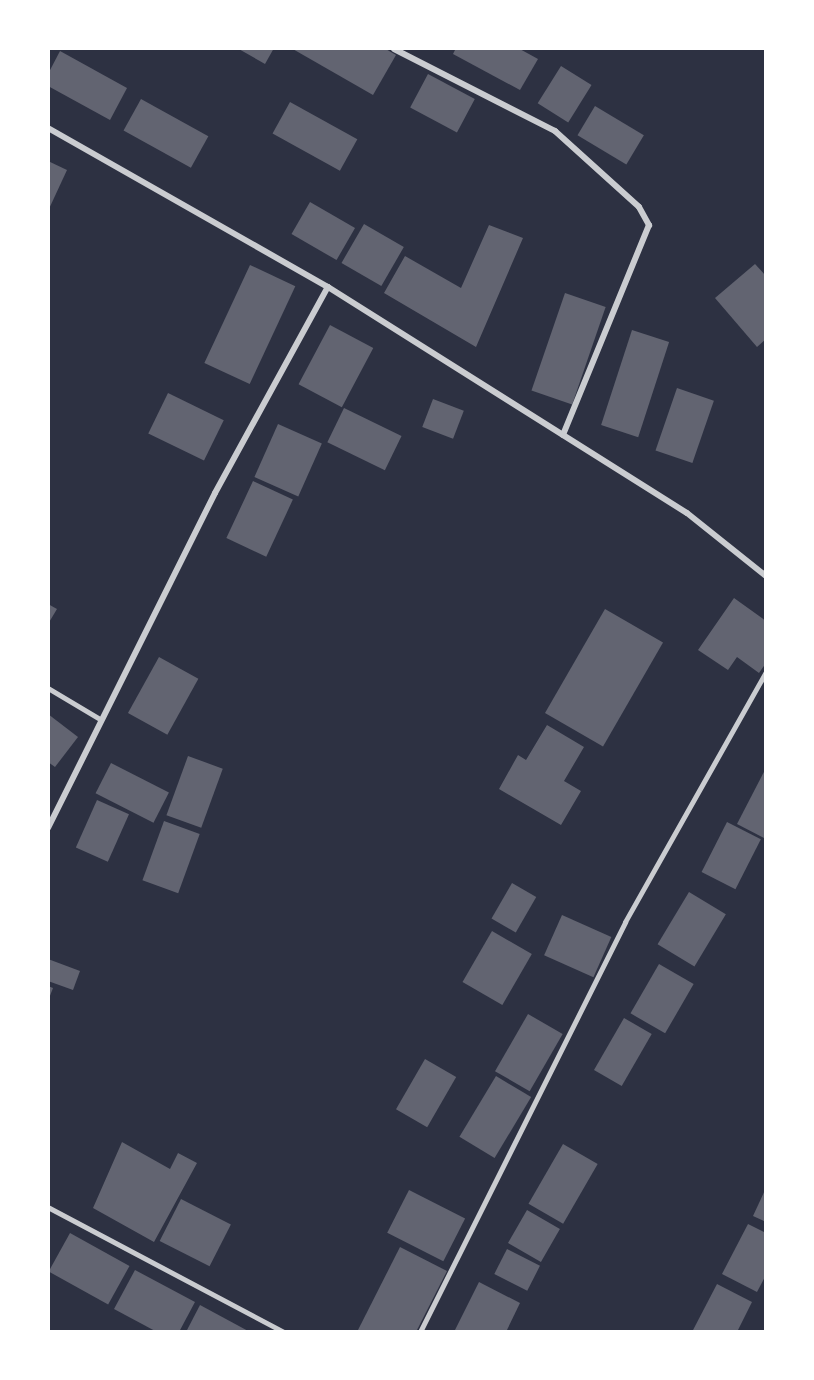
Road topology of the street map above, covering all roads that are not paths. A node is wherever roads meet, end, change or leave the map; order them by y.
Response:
1 (394, 49) edge
2 (48, 128) edge
3 (328, 287) junction
4 (563, 435) junction
5 (766, 576) edge
6 (766, 672) edge
7 (48, 688) edge
8 (100, 720) junction
9 (48, 828) edge
10 (48, 1208) edge
11 (284, 1332) edge
12 (420, 1332) edge

1 - 4 street
2 - 3 street
3 - 4 street
3 - 8 street
4 - 5 street
6 - 12 lane
7 - 8 lane
8 - 9 street
10 - 11 lane

